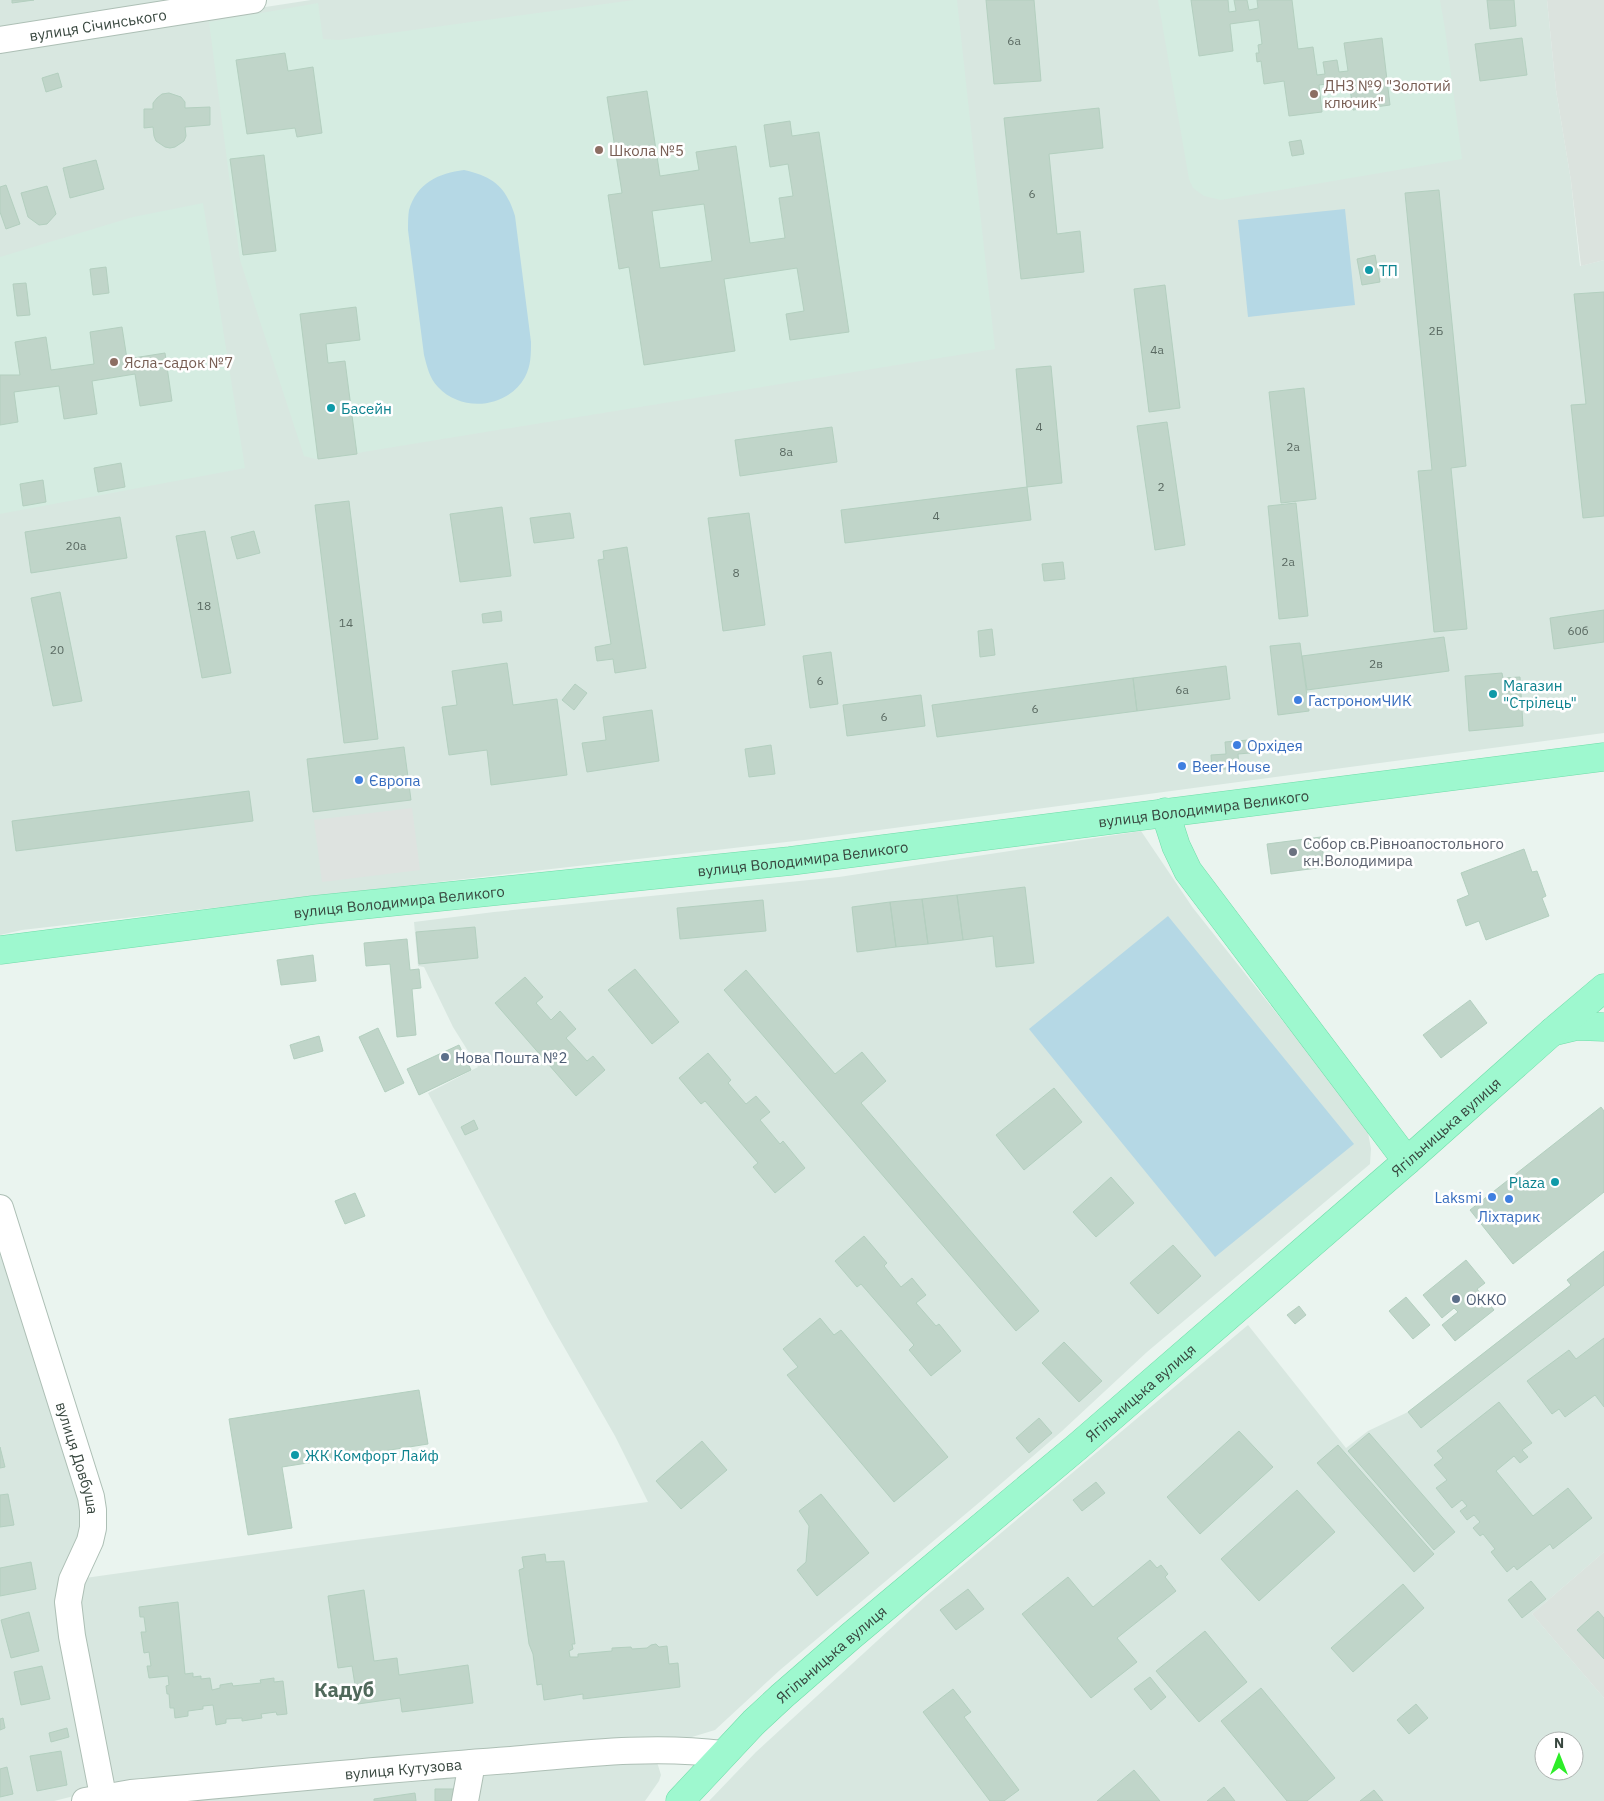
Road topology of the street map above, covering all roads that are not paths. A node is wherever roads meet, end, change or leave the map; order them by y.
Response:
1 (253, 0) edge
2 (0, 40) edge
3 (1604, 757) edge
4 (1165, 812) junction
5 (0, 950) edge
6 (1604, 988) edge
7 (1604, 1027) edge
8 (1552, 1032) junction
9 (1407, 1161) junction
10 (2, 1218) edge
11 (722, 1754) junction
12 (472, 1763) junction
13 (98, 1800) edge
14 (466, 1801) edge
15 (680, 1801) edge

1 - 2 street, вулиця Січинського
3 - 4 main road, вулиця Володимира Великого
4 - 5 main road, вулиця Володимира Великого
4 - 9 main road
6 - 8 main road, Ягільницька вулиця
7 - 8 main road
8 - 9 main road, Ягільницька вулиця
9 - 11 main road, Ягільницька вулиця
10 - 13 street, вулиця Довбуша
11 - 12 street, вулиця Кутузова
11 - 15 main road, Ягільницька вулиця
12 - 13 street, вулиця Кутузова
12 - 14 street

